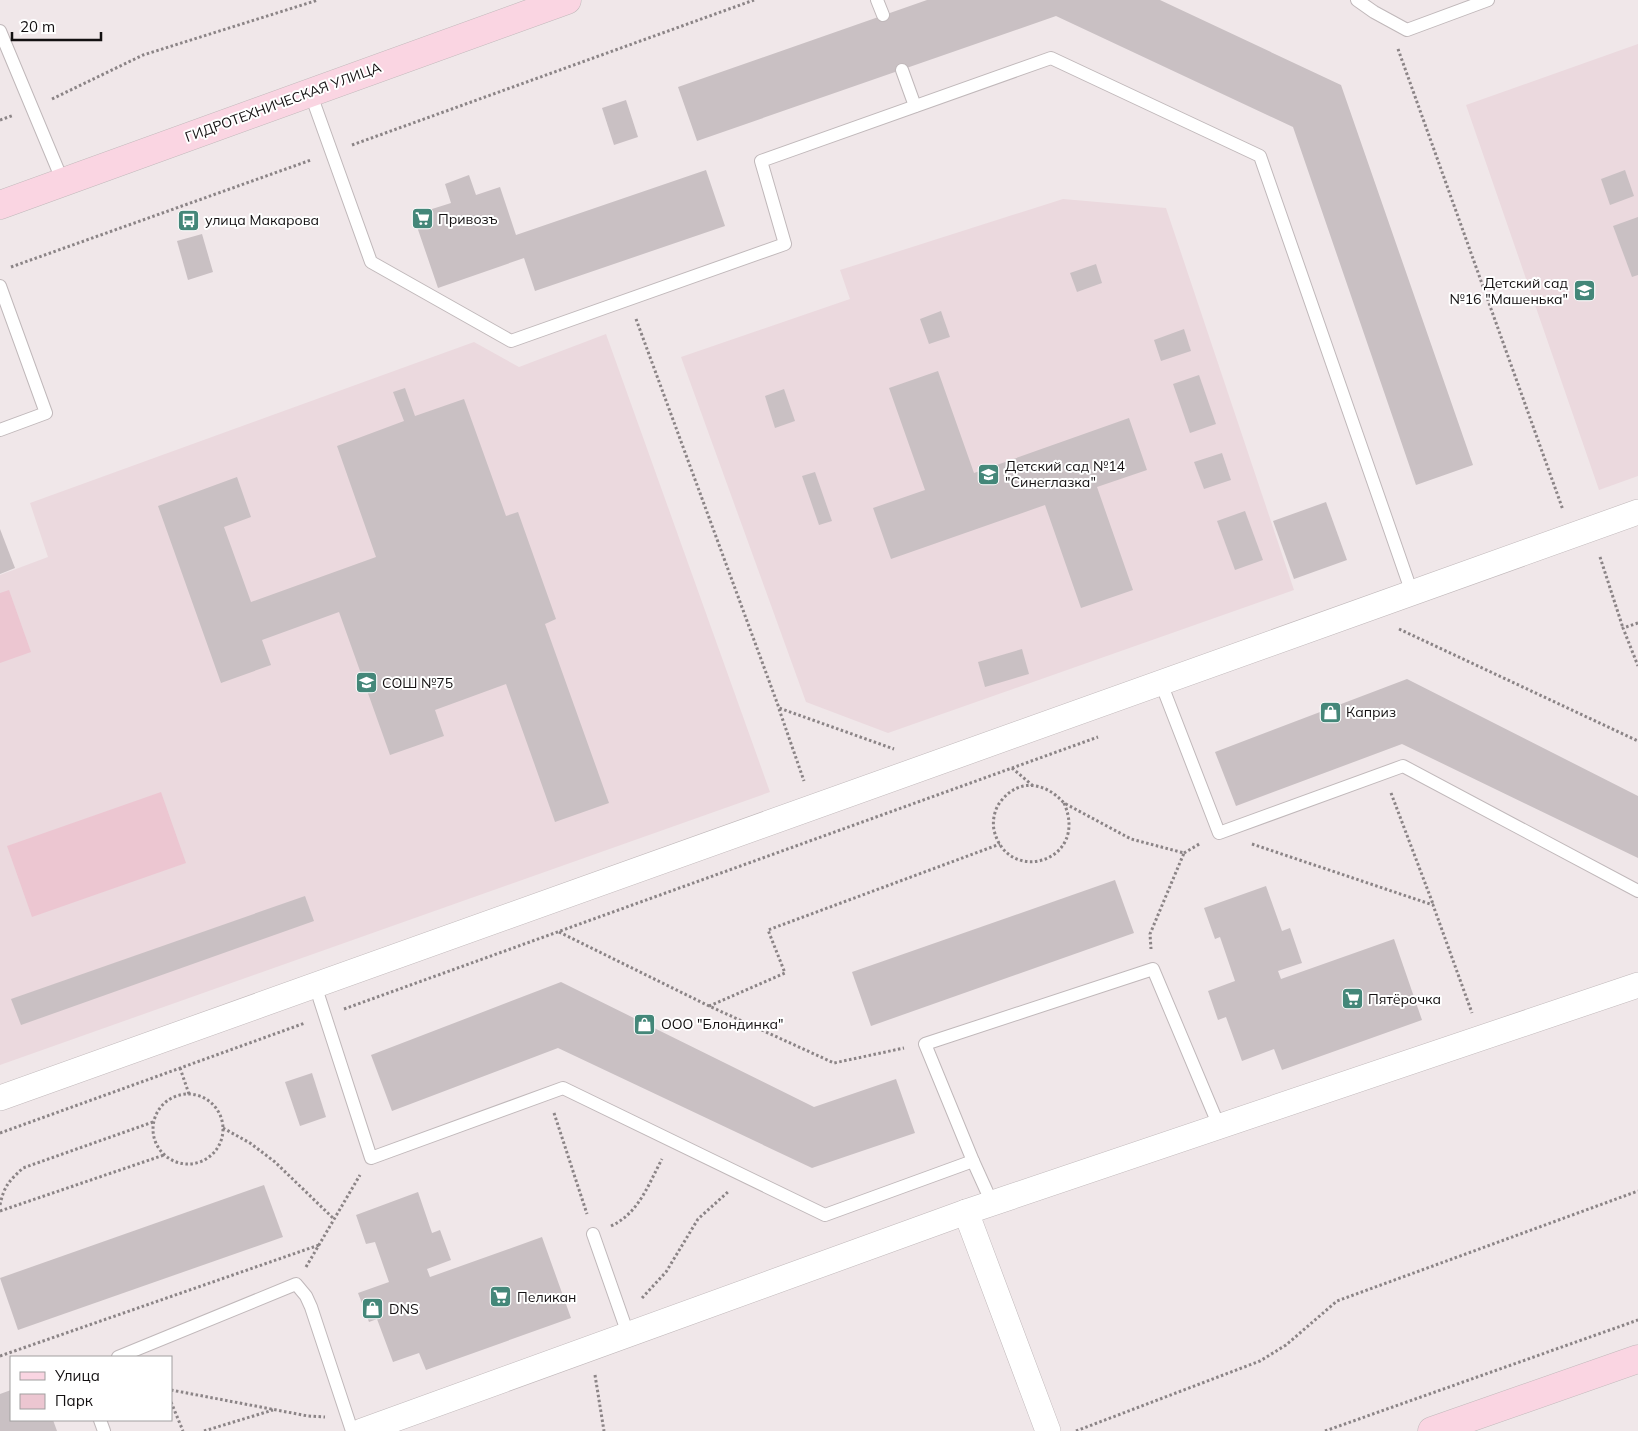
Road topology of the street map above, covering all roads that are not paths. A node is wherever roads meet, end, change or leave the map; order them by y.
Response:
1 (877, 0) edge
2 (1357, 0) edge
3 (1488, 0) edge
4 (555, 2) edge
5 (883, 16) dead end
6 (0, 31) edge
7 (902, 70) dead end
8 (310, 92) junction
9 (915, 106) junction
10 (63, 182) junction
11 (0, 205) edge
12 (0, 286) edge
13 (0, 430) edge
14 (1638, 512) edge
15 (1412, 594) junction
16 (1161, 683) junction
17 (1638, 891) edge
18 (316, 985) junction
19 (1638, 985) edge
20 (0, 1098) edge
21 (1219, 1126) junction
22 (973, 1161) junction
23 (992, 1204) junction
24 (966, 1212) junction
25 (593, 1234) road end
26 (624, 1324) junction
27 (120, 1356) edge
28 (1638, 1359) edge
29 (355, 1424) edge
30 (352, 1431) edge
31 (1048, 1431) edge
32 (1432, 1431) edge

1 - 5 lane
2 - 3 lane
4 - 8 main road, ГИДРОТЕХНИЧЕСКАЯ УЛИЦА
6 - 10 lane
7 - 9 lane
8 - 9 lane
8 - 10 main road, ГИДРОТЕХНИЧЕСКАЯ УЛИЦА
9 - 15 lane
10 - 11 main road, ГИДРОТЕХНИЧЕСКАЯ УЛИЦА
12 - 13 lane
14 - 15 street
15 - 16 street
16 - 17 lane
16 - 18 street
18 - 20 street
18 - 22 lane
19 - 21 street
21 - 22 lane
21 - 23 street
22 - 23 lane
23 - 24 street
24 - 26 street
24 - 31 street
25 - 26 lane
26 - 29 street
27 - 29 lane
28 - 32 main road
29 - 30 lane

